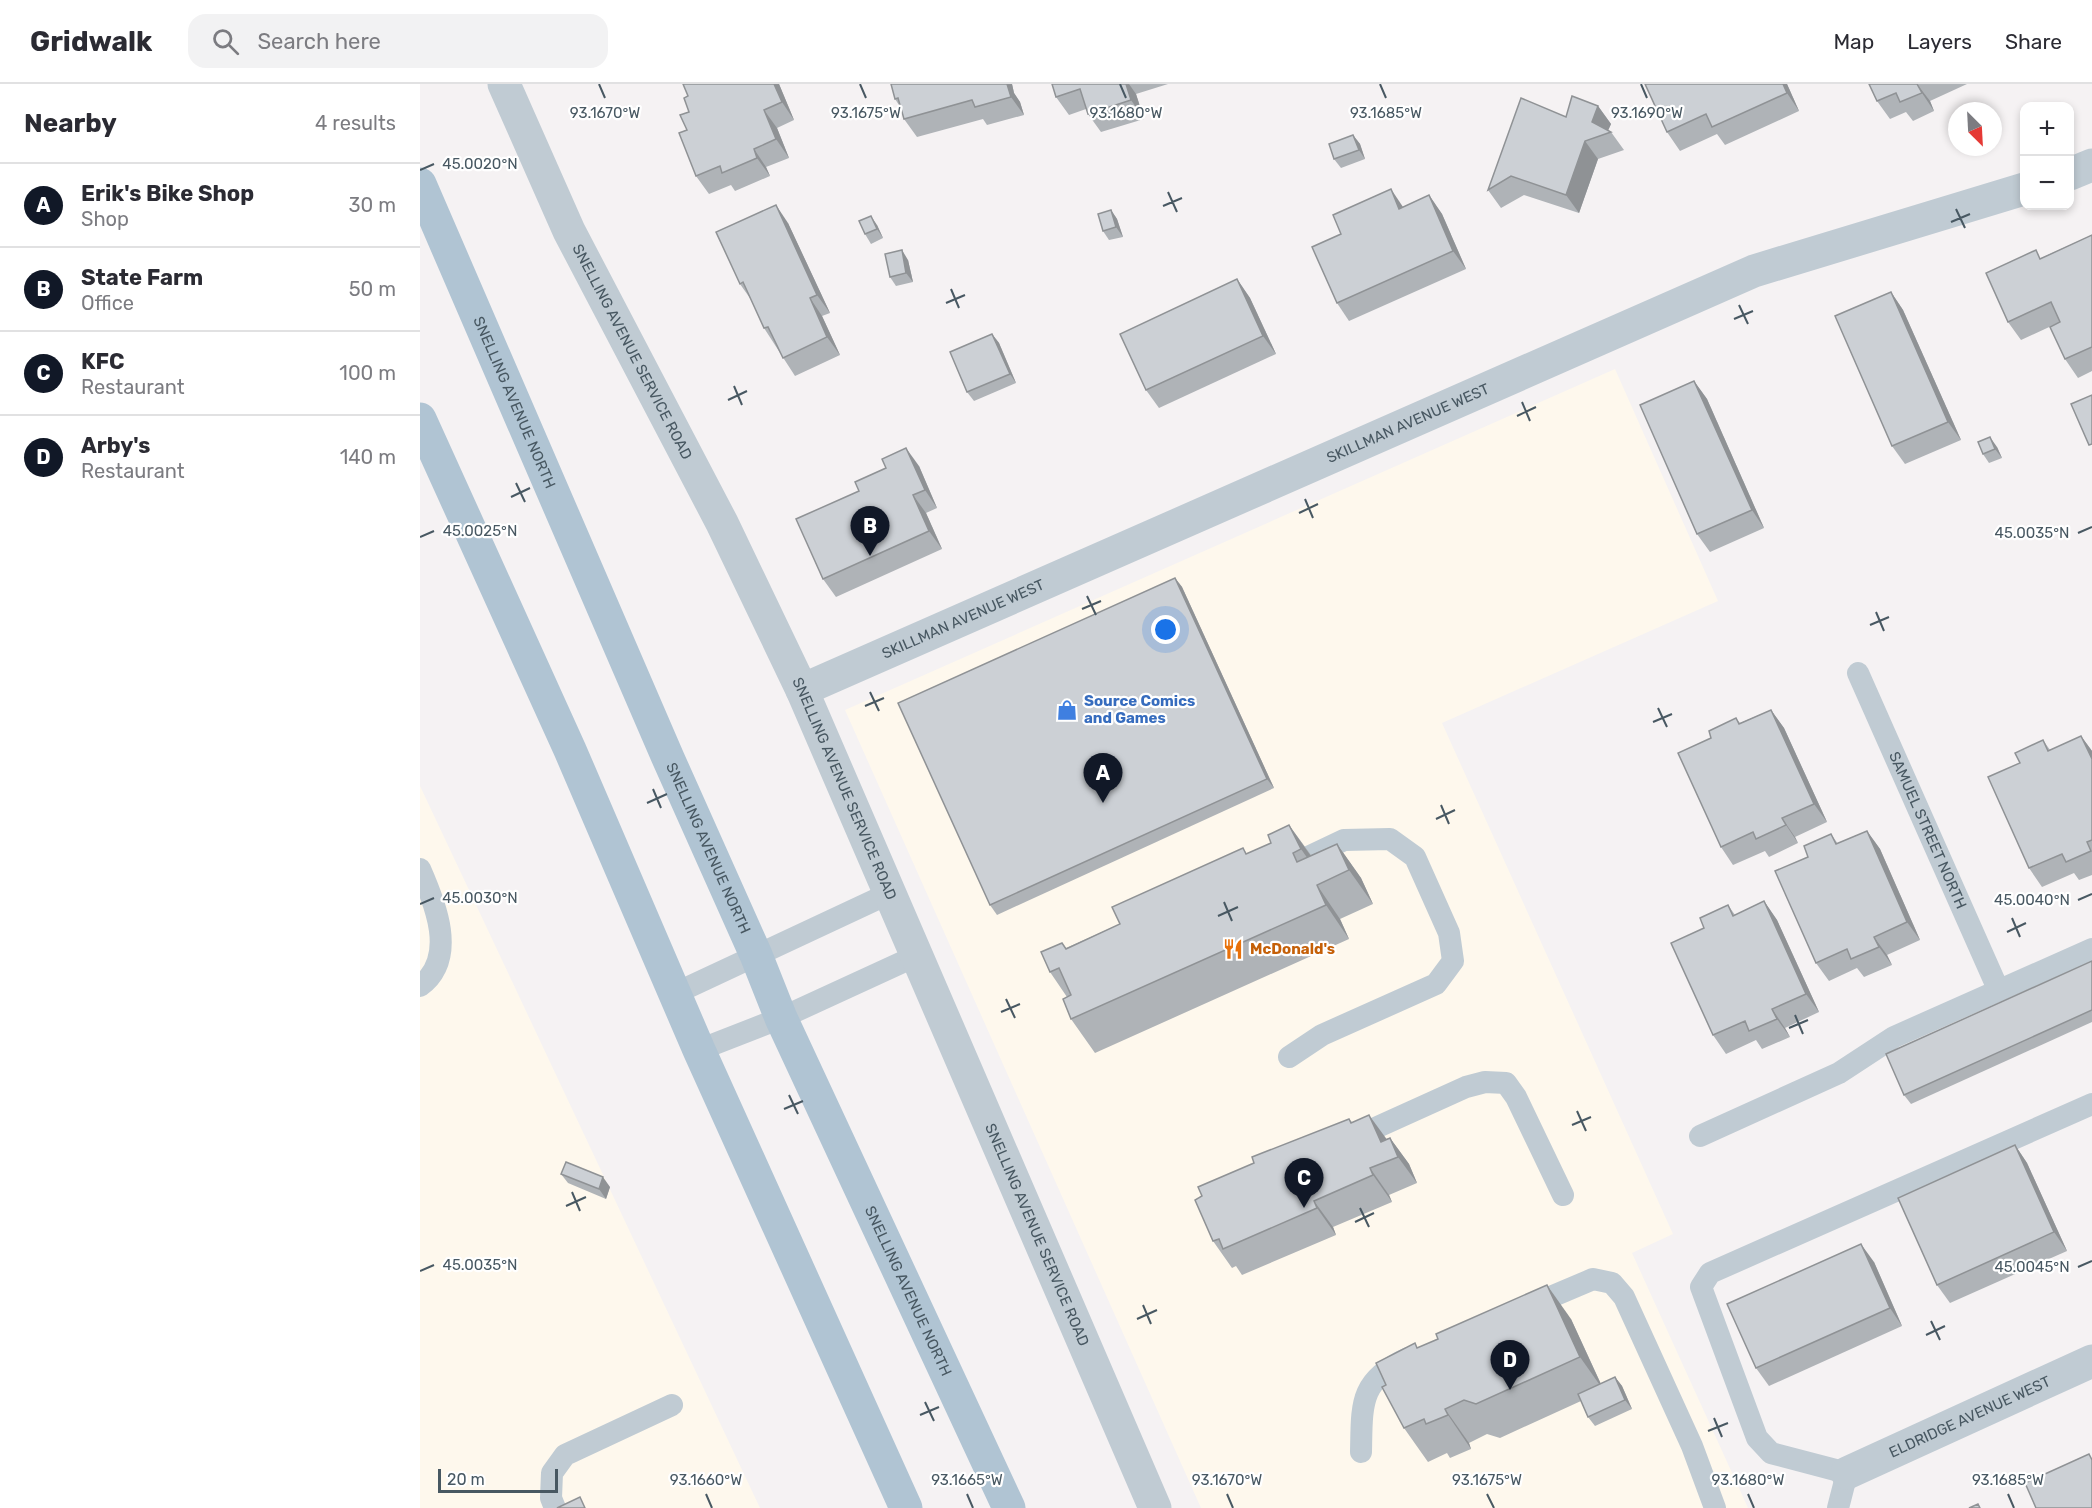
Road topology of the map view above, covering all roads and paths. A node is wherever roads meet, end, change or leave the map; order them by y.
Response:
1 (504, 84) edge
2 (2092, 165) edge
3 (2074, 172) edge
4 (420, 184) edge
5 (2020, 191) edge
6 (420, 418) edge
7 (1858, 673) dead end
8 (802, 690) junction
9 (420, 869) edge
10 (1258, 880) edge
11 (890, 893) junction
12 (2092, 949) edge
13 (756, 955) junction
14 (918, 955) junction
15 (420, 986) edge
16 (1998, 989) junction
17 (676, 993) junction
18 (781, 1018) junction
19 (699, 1050) junction
20 (1289, 1057) dead end
21 (2092, 1104) edge
22 (1700, 1136) dead end
23 (1329, 1149) edge
24 (1563, 1195) dead end
25 (1509, 1315) edge
26 (1425, 1351) edge
27 (2092, 1362) edge
28 (672, 1405) dead end
29 (1361, 1452) dead end
30 (1847, 1473) junction
31 (555, 1508) edge
32 (906, 1508) edge
33 (1009, 1508) edge
34 (1155, 1508) edge
35 (1715, 1508) edge
36 (1838, 1508) edge

1 - 8 street, SNELLING AVENUE SERVICE ROAD
2 - 3 street
4 - 13 main road, SNELLING AVENUE NORTH
5 - 8 street, SKILLMAN AVENUE WEST
6 - 17 main road
7 - 16 lane, SAMUEL STREET NORTH
8 - 11 street, SNELLING AVENUE SERVICE ROAD
9 - 15 lane
10 - 20 lane
11 - 13 lane
11 - 14 street, SNELLING AVENUE SERVICE ROAD
12 - 16 lane
13 - 17 lane
13 - 18 main road, SNELLING AVENUE NORTH
14 - 18 lane
14 - 34 street, SNELLING AVENUE SERVICE ROAD
16 - 22 lane
17 - 19 main road
18 - 19 lane
18 - 33 main road, SNELLING AVENUE NORTH
19 - 32 main road
21 - 30 lane
23 - 24 lane
25 - 35 lane
26 - 29 lane
27 - 30 street, ELDRIDGE AVENUE WEST
28 - 31 lane
30 - 36 lane

